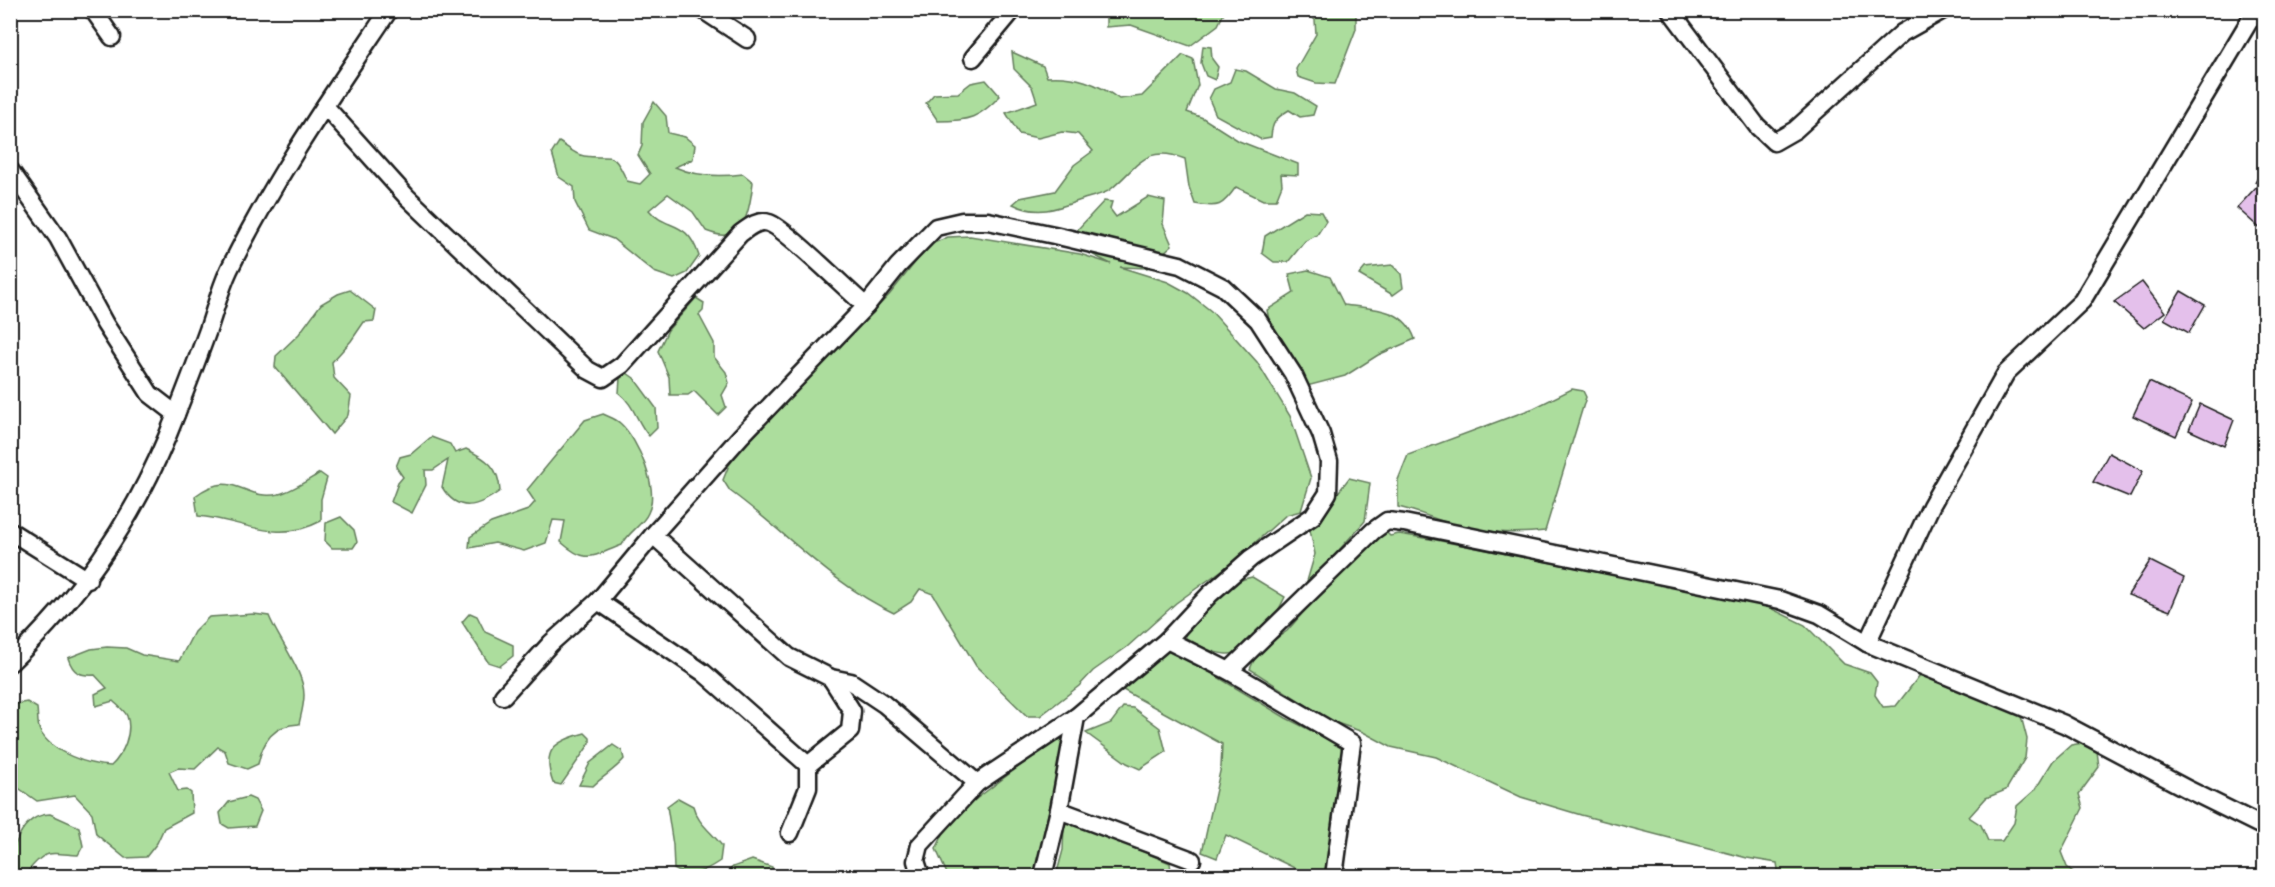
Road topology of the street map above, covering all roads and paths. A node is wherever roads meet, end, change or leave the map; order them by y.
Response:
1 (93, 10) edge
2 (389, 10) edge
3 (703, 10) edge
4 (1013, 10) edge
5 (1670, 10) edge
6 (1943, 10) edge
7 (2256, 10) edge
8 (112, 37) dead end
9 (747, 39) dead end
10 (973, 58) dead end
11 (325, 106) junction
12 (10, 170) edge
13 (866, 306) junction
14 (176, 414) junction
15 (10, 531) edge
16 (653, 535) junction
17 (88, 580) junction
18 (598, 601) junction
19 (1167, 640) junction
20 (1867, 644) junction
21 (10, 663) edge
22 (1228, 671) junction
23 (831, 678) junction
24 (503, 696) dead end
25 (1076, 717) junction
26 (808, 765) junction
27 (977, 783) junction
28 (1059, 810) junction
29 (2265, 826) edge
30 (790, 833) dead end
31 (1192, 860) dead end
32 (921, 876) edge
33 (1043, 876) edge
34 (1334, 876) edge

1 - 8 street
2 - 11 street
3 - 9 street
4 - 10 street
5 - 6 street
7 - 20 street
11 - 13 street
11 - 14 street
12 - 14 street
13 - 16 street
13 - 19 street
14 - 17 street
15 - 17 street
16 - 18 street
16 - 23 street
17 - 21 street
18 - 24 street
18 - 26 street
19 - 22 street
19 - 25 street
20 - 22 street
20 - 29 street
22 - 34 street
23 - 26 street
23 - 27 street
25 - 27 street
25 - 28 street
26 - 30 street
27 - 32 street
28 - 31 street
28 - 33 street

